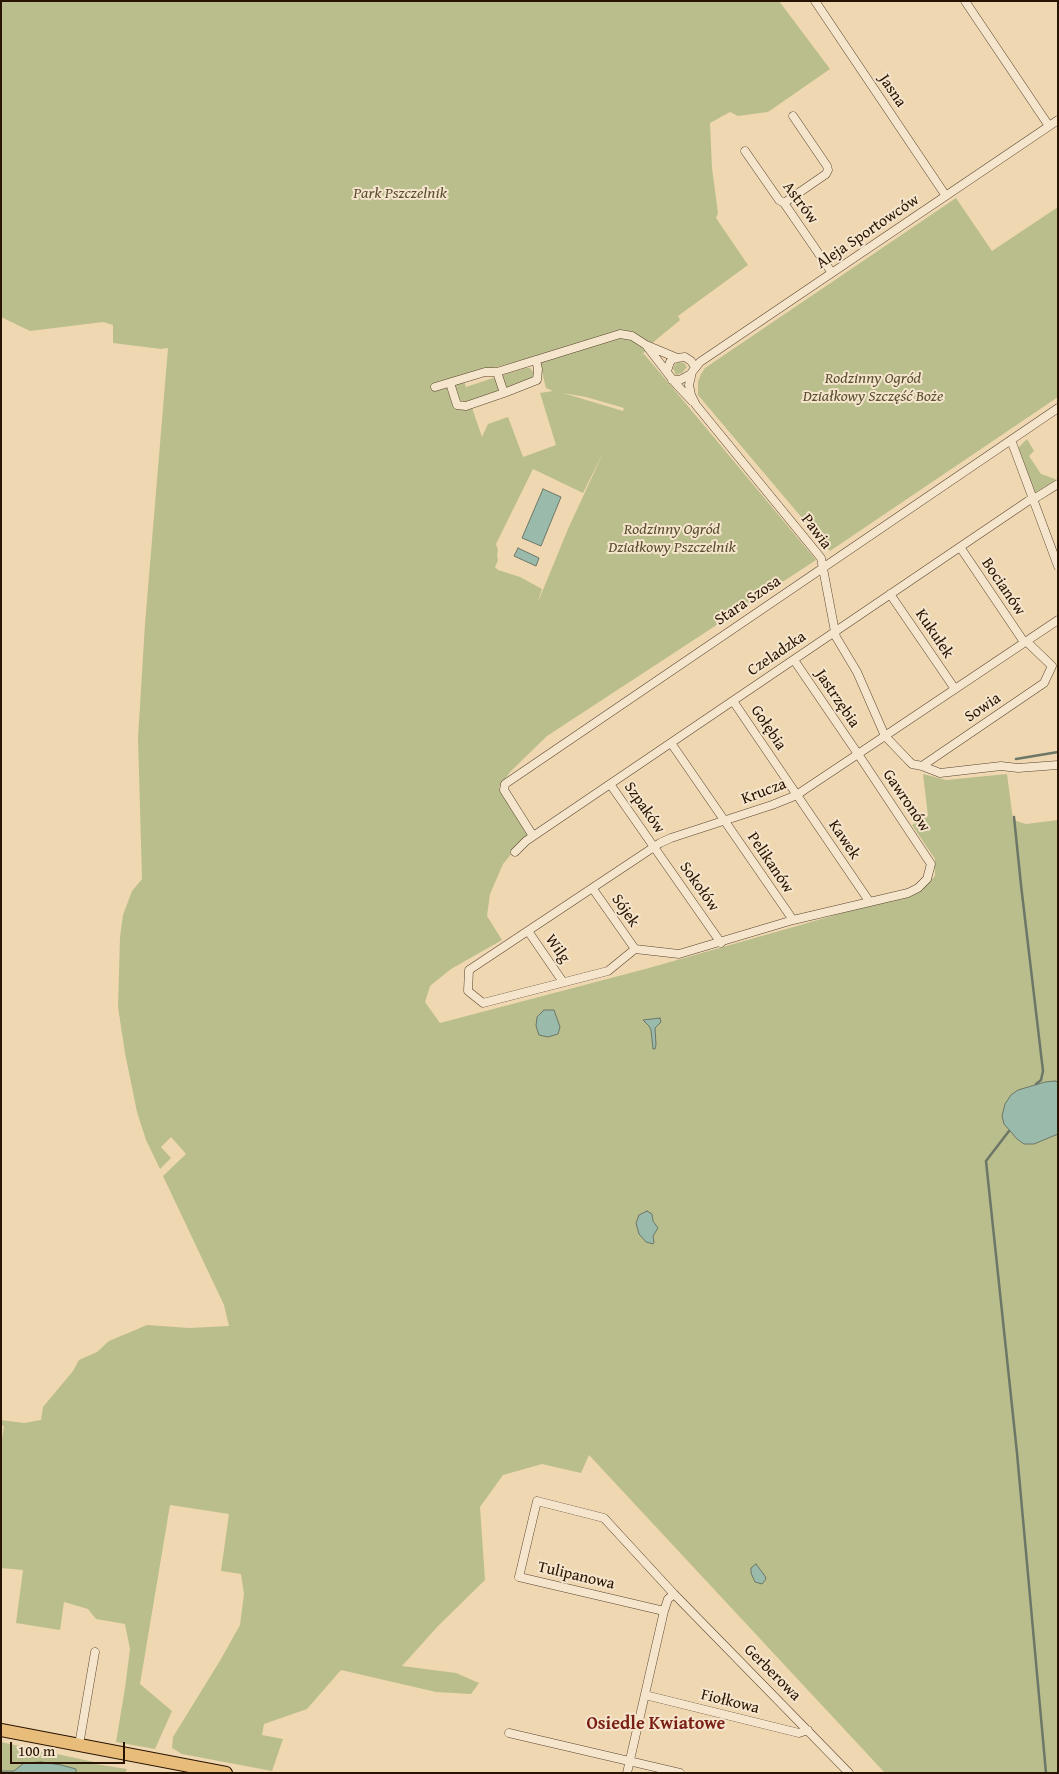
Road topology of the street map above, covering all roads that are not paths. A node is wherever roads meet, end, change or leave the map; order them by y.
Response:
1 (815, 1) edge
2 (965, 1) edge
3 (793, 116) dead end
4 (1058, 120) edge
5 (1049, 126) junction
6 (744, 151) dead end
7 (946, 196) junction
8 (784, 203) junction
9 (832, 273) junction
10 (646, 345) junction
11 (677, 358) junction
12 (536, 360) junction
13 (693, 371) junction
14 (497, 372) junction
15 (666, 372) junction
16 (672, 380) junction
17 (450, 383) junction
18 (435, 387) dead end
19 (504, 393) junction
20 (696, 404) junction
21 (1058, 408) edge
22 (1011, 440) junction
23 (1058, 484) edge
24 (1033, 499) junction
25 (960, 547) junction
26 (1058, 566) edge
27 (823, 567) junction
28 (890, 594) junction
29 (1058, 620) edge
30 (834, 632) junction
31 (1025, 642) junction
32 (794, 660) junction
33 (1055, 669) edge
34 (954, 689) junction
35 (733, 701) junction
36 (885, 736) junction
37 (671, 743) junction
38 (858, 754) junction
39 (1058, 765) edge
40 (922, 766) junction
41 (610, 784) junction
42 (797, 795) junction
43 (725, 821) junction
44 (533, 836) junction
45 (654, 847) junction
46 (515, 852) dead end
47 (593, 889) junction
48 (870, 901) junction
49 (793, 920) junction
50 (528, 930) junction
51 (721, 943) junction
52 (635, 949) junction
53 (564, 982) junction
54 (674, 1594) junction
55 (664, 1611) junction
56 (95, 1652) dead end
57 (645, 1695) junction
58 (1, 1730) edge
59 (808, 1730) junction
60 (509, 1733) dead end
61 (79, 1744) junction
62 (629, 1761) junction
63 (226, 1773) edge
64 (627, 1773) edge
65 (680, 1773) edge
66 (849, 1773) edge

1 - 7 street, Jasna
2 - 5 street
3 - 8 street
4 - 5 street, Aleja Sportowców
5 - 7 street, Aleja Sportowców
6 - 8 street, Astrów
7 - 9 street, Aleja Sportowców
8 - 9 street, Astrów
9 - 13 street, Aleja Sportowców
10 - 11 street
10 - 12 street
10 - 15 street
11 - 13 street
11 - 15 street
12 - 14 street
12 - 19 street
13 - 16 street
13 - 20 street, Pawia
14 - 17 street
14 - 19 street
15 - 16 street
16 - 20 street
17 - 18 street
17 - 19 street
20 - 27 street, Pawia
21 - 22 street, Stara Szosa
22 - 24 street
22 - 27 street, Stara Szosa
23 - 24 street, Czeladzka
24 - 25 street, Czeladzka
24 - 26 street
25 - 28 street, Czeladzka
25 - 31 street, Bocianów
27 - 30 street, Pawia
27 - 44 street, Stara Szosa
28 - 30 street, Czeladzka
28 - 34 street, Kukułek
29 - 31 street, Krucza
30 - 32 street, Czeladzka
30 - 36 street, Pawia
31 - 33 street, Sowia
31 - 34 street, Krucza
32 - 35 street, Czeladzka
32 - 38 street, Jastrzębia
33 - 40 street, Sowia
34 - 36 street, Krucza
35 - 37 street, Czeladzka
35 - 42 street, Gołębia
36 - 38 street, Krucza
36 - 40 street
37 - 41 street, Czeladzka
37 - 43 street, Pelikanów
38 - 42 street, Krucza
38 - 48 street, Gawronów
39 - 40 street
41 - 44 street, Czeladzka
41 - 45 street, Szpaków
42 - 43 street, Krucza
42 - 48 street, Kawek
43 - 45 street, Krucza
43 - 49 street, Pelikanów
44 - 46 street, Czeladzka
45 - 47 street, Krucza
45 - 51 street, Sokołów
47 - 50 street, Krucza
47 - 52 street, Sójek
48 - 49 street
49 - 51 street
50 - 53 street, Wilg
50 - 53 street, Krucza
51 - 52 street
52 - 53 street
54 - 55 street
54 - 55 street, Tulipanowa
54 - 59 street, Gerberowa
55 - 57 street
56 - 61 street
57 - 59 street, Fiołkowa
57 - 62 street
58 - 61 main road
59 - 66 street, Gerberowa
60 - 62 street
61 - 63 main road
62 - 64 street
62 - 65 street

